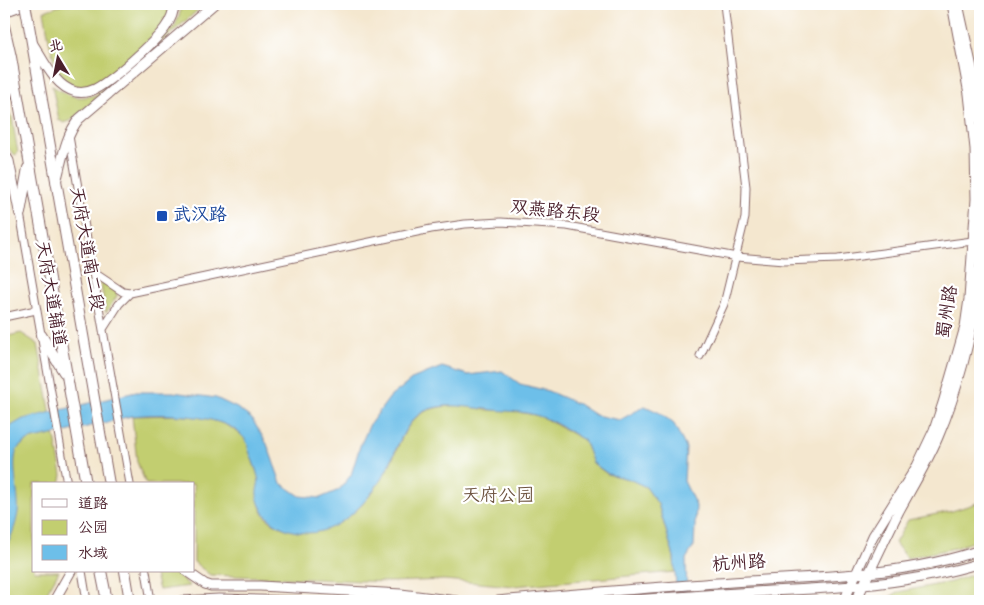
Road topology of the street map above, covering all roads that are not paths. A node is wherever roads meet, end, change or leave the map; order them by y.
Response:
1 (25, 4) edge
2 (174, 4) edge
3 (214, 4) edge
4 (724, 4) edge
5 (952, 4) edge
6 (958, 4) edge
7 (4, 12) edge
8 (4, 27) edge
9 (32, 42) junction
10 (11, 57) junction
11 (974, 77) edge
12 (4, 107) edge
13 (980, 120) edge
14 (69, 136) junction
15 (4, 154) edge
16 (29, 160) junction
17 (56, 182) junction
18 (20, 213) junction
19 (977, 240) edge
20 (737, 257) junction
21 (93, 272) junction
22 (980, 279) edge
23 (130, 294) junction
24 (36, 310) junction
25 (4, 317) edge
26 (103, 329) junction
27 (40, 335) junction
28 (700, 356) dead end
29 (67, 377) junction
30 (67, 482) edge
31 (86, 482) edge
32 (110, 482) edge
33 (130, 482) edge
34 (980, 550) edge
35 (980, 563) edge
36 (70, 572) edge
37 (82, 572) edge
38 (101, 572) edge
39 (125, 572) edge
40 (146, 572) edge
41 (187, 572) edge
42 (869, 573) junction
43 (857, 574) junction
44 (864, 585) junction
45 (850, 587) junction
46 (106, 597) edge
47 (87, 600) edge
48 (54, 601) edge
49 (130, 601) edge
50 (151, 601) edge
51 (181, 601) edge
52 (300, 601) edge
53 (457, 601) edge
54 (498, 601) edge
55 (621, 601) edge
56 (844, 601) edge
57 (856, 601) edge

1 - 7 main road
1 - 9 highway, 天府大道南二段, bridge
2 - 9 main road
3 - 14 main road
4 - 20 street
5 - 11 main road, 蜀州路
6 - 11 main road, 蜀州路
8 - 10 highway
9 - 17 highway, 天府大道南二段
10 - 12 main road
10 - 16 highway
11 - 13 main road, 蜀州路
11 - 19 main road, 蜀州路
14 - 17 main road
14 - 21 street
15 - 18 main road
16 - 18 highway
16 - 29 highway
17 - 32 highway, 天府大道南二段
18 - 24 street, 天府大道辅道
19 - 20 street, 双燕路东段
19 - 43 main road, 蜀州路
20 - 23 street, 双燕路东段
20 - 28 street
21 - 23 street
21 - 26 street
22 - 42 main road, 蜀州路
23 - 26 street
24 - 25 street
24 - 27 street, 天府大道辅道
26 - 33 street
27 - 29 highway
27 - 30 street, 天府大道辅道
29 - 31 highway
34 - 42 main road, 杭州路
35 - 44 main road, 杭州路
36 - 48 main road
37 - 47 street
38 - 46 highway
39 - 49 highway
40 - 50 street
41 - 53 main road
42 - 43 main road, 杭州路
42 - 44 main road, 蜀州路
43 - 45 main road, 蜀州路
43 - 54 main road, 杭州路
44 - 45 main road, 杭州路
44 - 57 main road, 蜀州路
45 - 55 main road, 杭州路
45 - 56 main road, 蜀州路
51 - 52 main road

